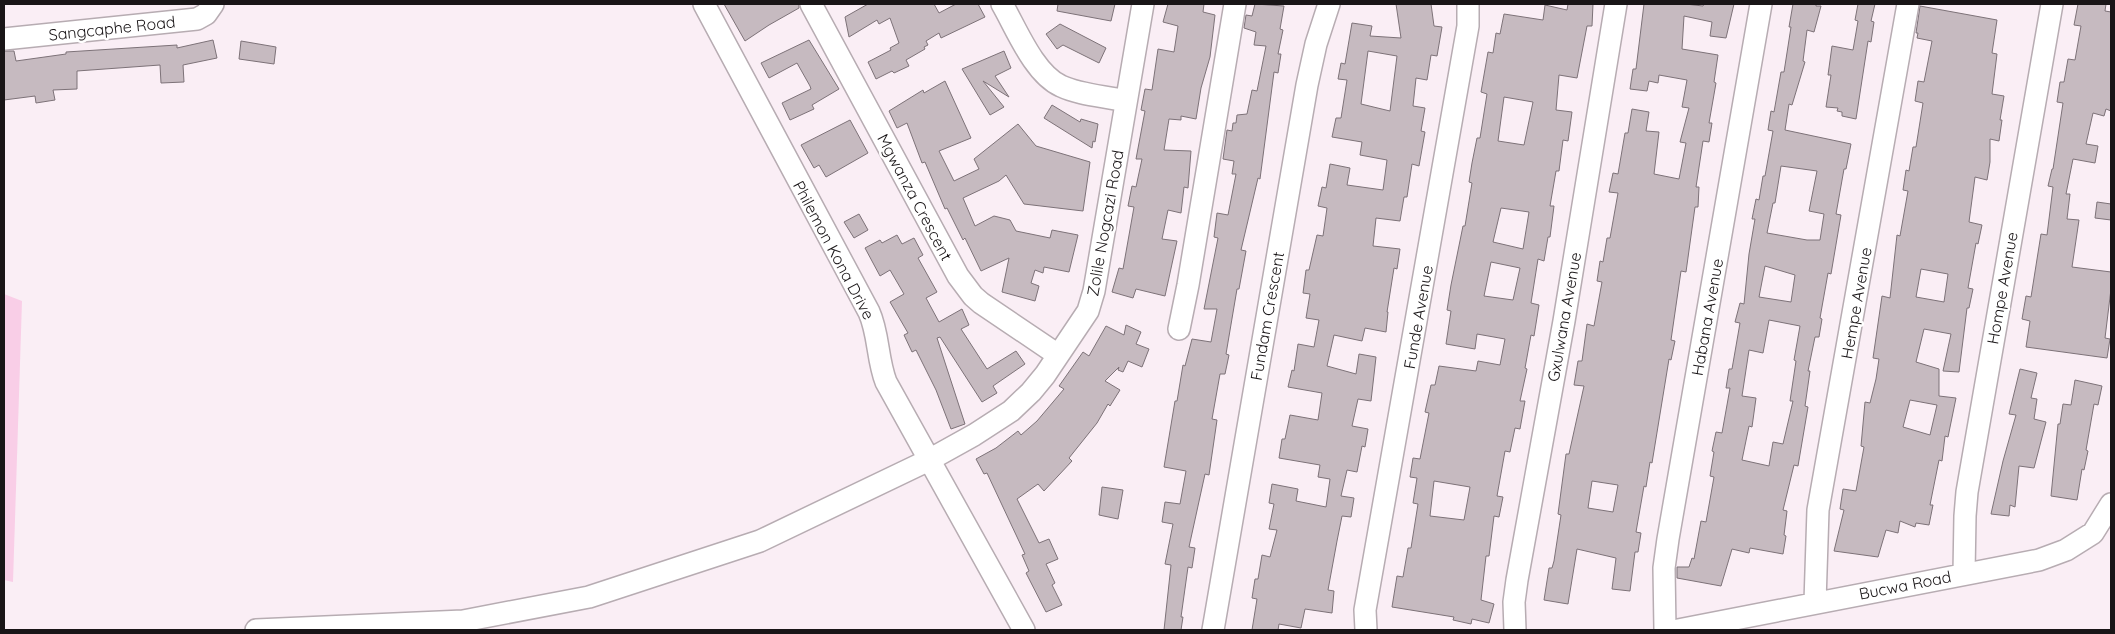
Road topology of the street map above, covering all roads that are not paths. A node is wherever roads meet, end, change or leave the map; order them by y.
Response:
1 (213, 4) edge
2 (704, 4) edge
3 (811, 4) edge
4 (1002, 4) edge
5 (1143, 4) edge
6 (1235, 4) edge
7 (1329, 4) edge
8 (1468, 4) edge
9 (1616, 4) edge
10 (1761, 4) edge
11 (1908, 4) edge
12 (2052, 4) edge
13 (4, 39) edge
14 (1126, 101) junction
15 (1179, 329) dead end
16 (1058, 355) junction
17 (929, 460) junction
18 (2111, 504) edge
19 (1964, 573) junction
20 (1815, 602) junction
21 (256, 630) edge
22 (1024, 630) edge
23 (1213, 630) edge
24 (1366, 630) edge
25 (1515, 630) edge
26 (1665, 630) edge
27 (1678, 630) edge

1 - 13 street, Sangcaphe Road
2 - 17 street, Philemon Kona Drive
3 - 16 street, Mgwanza Crescent
4 - 14 street
5 - 14 street, Zolile Nogcazi Road
6 - 15 street
7 - 23 street, Fundam Crescent
8 - 24 street, Funde Avenue
9 - 25 street, Gxulwana Avenue
10 - 26 street, Habana Avenue
11 - 20 street, Hempe Avenue
12 - 19 street, Hompe Avenue
14 - 16 street, Zolile Nogcazi Road
16 - 17 street, Zolile Nogcazi Road
17 - 21 street, Zolile Nogcazi Road
17 - 22 street, Philemon Kona Drive
18 - 19 street, Bucwa Road
19 - 20 street, Bucwa Road
20 - 27 street, Bucwa Road

